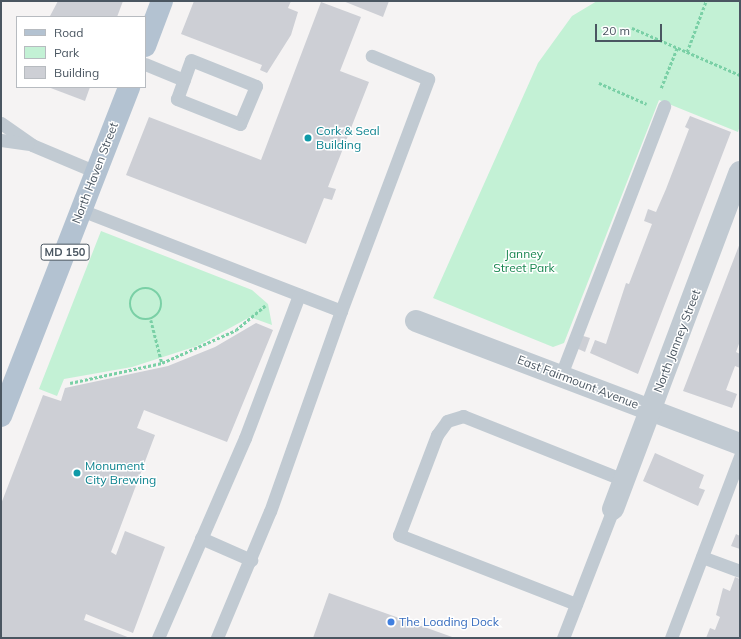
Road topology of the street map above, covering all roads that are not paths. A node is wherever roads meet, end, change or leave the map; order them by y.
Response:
1 (162, 1) edge
2 (146, 43) edge
3 (372, 56) dead end
4 (146, 64) edge
5 (184, 80) junction
6 (129, 88) edge
7 (659, 106) road end
8 (1, 123) edge
9 (1, 140) edge
10 (32, 145) junction
11 (96, 172) junction
12 (740, 172) edge
13 (81, 210) junction
14 (299, 295) junction
15 (341, 311) junction
16 (416, 321) dead end
17 (561, 375) junction
18 (650, 411) junction
19 (1, 416) edge
20 (740, 444) edge
21 (740, 456) edge
22 (624, 480) junction
23 (613, 509) joint
24 (201, 538) junction
25 (702, 557) junction
26 (251, 560) junction
27 (740, 571) edge
28 (576, 604) junction
29 (158, 638) edge
30 (217, 638) edge
31 (563, 638) edge
32 (671, 638) edge

1 - 2 main road
3 - 15 lane
4 - 5 lane
5 - 5 lane
6 - 11 main road, North Haven Street / MD 150
7 - 17 lane
8 - 10 lane
9 - 10 lane
10 - 11 lane
11 - 13 main road, North Haven Street / MD 150
12 - 18 street, North Janney Street
13 - 14 lane
13 - 19 main road, North Haven Street / MD 150
14 - 15 lane
14 - 24 lane
15 - 26 lane
16 - 17 street, East Fairmount Avenue
17 - 18 street, East Fairmount Avenue
18 - 20 street, East Fairmount Avenue
18 - 22 street, North Janney Street
21 - 25 lane
22 - 23 street, North Janney Street
22 - 28 lane
23 - 28 lane
24 - 26 lane
24 - 29 lane
25 - 27 lane
25 - 32 lane
26 - 30 lane
28 - 31 lane

